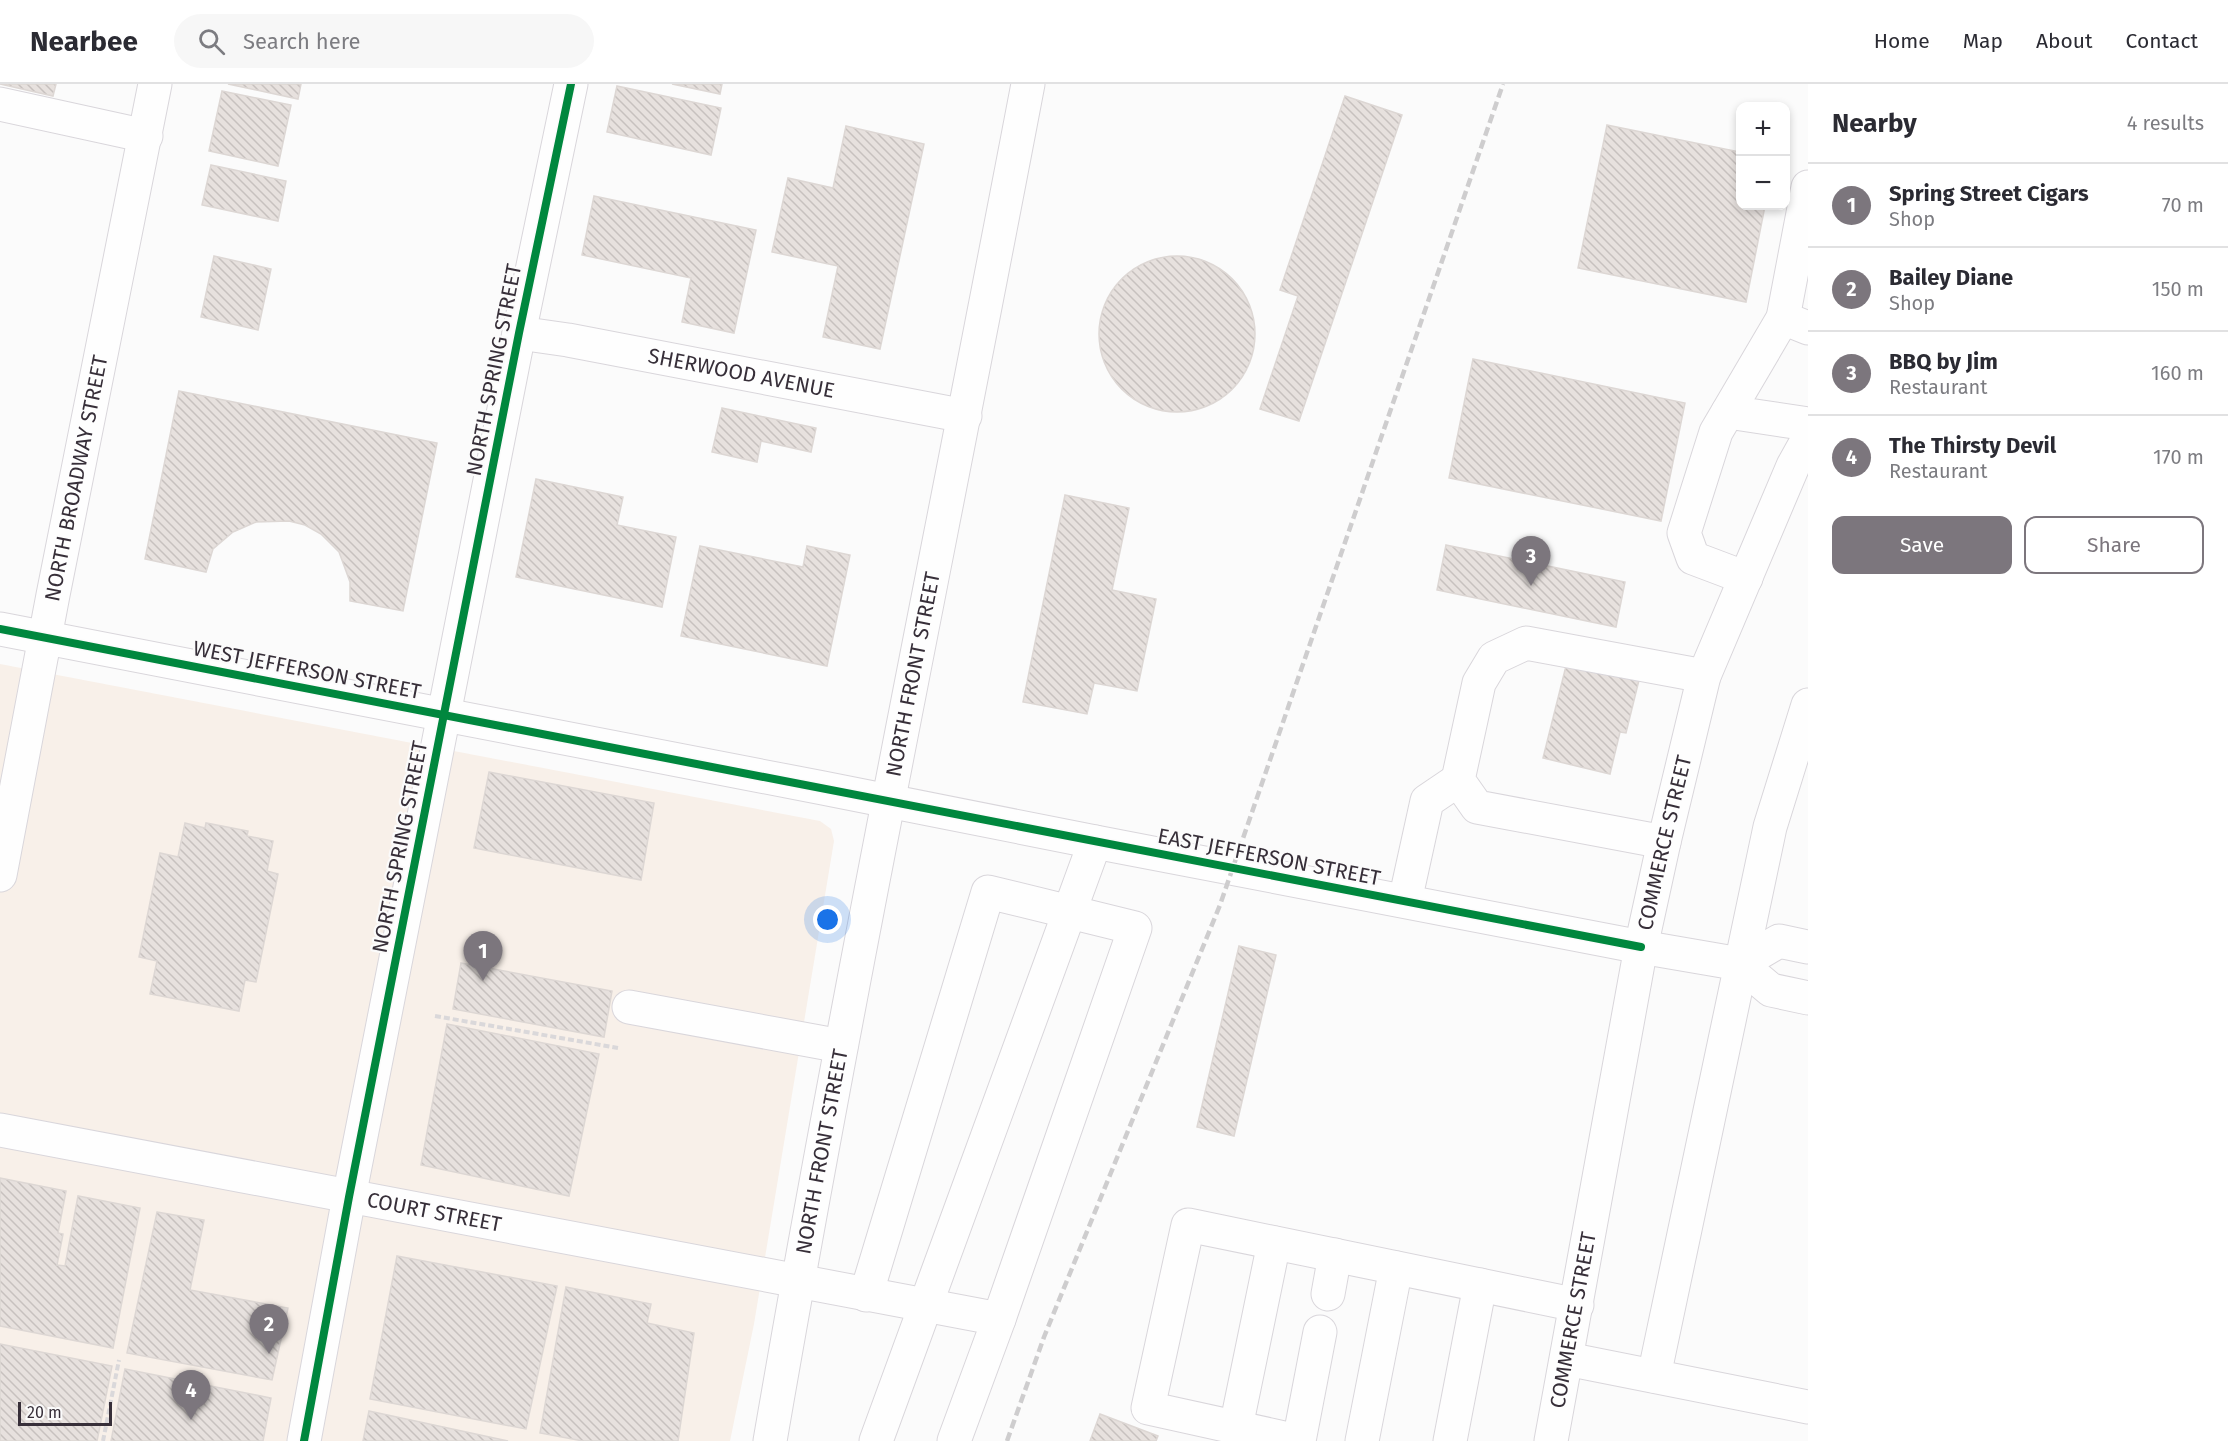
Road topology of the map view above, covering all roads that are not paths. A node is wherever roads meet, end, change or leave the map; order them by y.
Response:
1 (155, 84) edge
2 (571, 84) edge
3 (1028, 84) edge
4 (0, 104) edge
5 (146, 136) junction
6 (1808, 187) edge
7 (1795, 323) edge
8 (519, 333) junction
9 (1728, 412) junction
10 (965, 416) junction
11 (1808, 424) edge
12 (1808, 439) edge
13 (1746, 578) junction
14 (0, 629) edge
15 (45, 637) junction
16 (1704, 676) junction
17 (1808, 705) edge
18 (444, 715) junction
19 (1458, 780) junction
20 (889, 801) junction
21 (1095, 842) junction
22 (1664, 842) junction
23 (0, 875) edge
24 (1406, 901) junction
25 (1070, 912) junction
26 (1641, 947) junction
27 (1808, 947) edge
28 (1740, 964) junction
29 (1808, 998) edge
30 (629, 1006) dead end
31 (841, 1046) junction
32 (0, 1130) edge
33 (349, 1197) junction
34 (1274, 1243) junction
35 (1335, 1255) junction
36 (1396, 1268) junction
37 (798, 1282) junction
38 (1480, 1285) junction
39 (1328, 1294) dead end
40 (866, 1295) junction
41 (1577, 1305) junction
42 (926, 1306) junction
43 (999, 1319) junction
44 (1320, 1332) dead end
45 (1567, 1359) junction
46 (1654, 1376) junction
47 (1808, 1407) edge
48 (1227, 1431) edge
49 (304, 1441) edge
50 (770, 1441) edge
51 (876, 1441) edge
52 (954, 1441) edge
53 (1299, 1441) edge
54 (1362, 1441) edge
55 (1450, 1441) edge
56 (1551, 1441) edge

1 - 5 street, NORTH BROADWAY STREET
2 - 8 street, NORTH SPRING STREET
3 - 10 street, NORTH FRONT STREET
4 - 5 street
5 - 15 street, NORTH BROADWAY STREET
6 - 7 street
7 - 9 street
8 - 10 street, SHERWOOD AVENUE
8 - 18 street, NORTH SPRING STREET
9 - 11 street
9 - 13 street
10 - 20 street, NORTH FRONT STREET
12 - 13 street, COMMERCE STREET
13 - 16 street, COMMERCE STREET
14 - 15 street, WEST JEFFERSON STREET
15 - 18 street, WEST JEFFERSON STREET
15 - 23 street, NORTH BROADWAY STREET
16 - 19 street
16 - 22 street, COMMERCE STREET
17 - 28 street
18 - 20 street, WEST JEFFERSON STREET
18 - 33 street, NORTH SPRING STREET
19 - 22 street
19 - 24 street
20 - 21 street, EAST JEFFERSON STREET
20 - 31 street, NORTH FRONT STREET
21 - 24 street, EAST JEFFERSON STREET
21 - 25 street
22 - 26 street, COMMERCE STREET
24 - 26 street, EAST JEFFERSON STREET
25 - 40 street
25 - 42 street
25 - 43 street
26 - 28 street, EAST JEFFERSON STREET
26 - 41 street, COMMERCE STREET
27 - 28 street
28 - 29 street
28 - 46 street
30 - 31 street
31 - 37 street, NORTH FRONT STREET
32 - 33 street, COURT STREET
33 - 37 street, COURT STREET
33 - 49 street, NORTH SPRING STREET
34 - 35 street
34 - 48 street
34 - 48 street
35 - 36 street
35 - 39 street
36 - 38 street
36 - 54 street
37 - 40 street, COURT STREET
37 - 50 street, NORTH FRONT STREET
38 - 41 street
38 - 55 street
40 - 42 street, COURT STREET
41 - 45 street, COMMERCE STREET
42 - 43 street, COURT STREET
42 - 51 street
43 - 52 street
44 - 53 street
45 - 46 street
45 - 56 street, COMMERCE STREET
46 - 47 street
48 - 53 street

